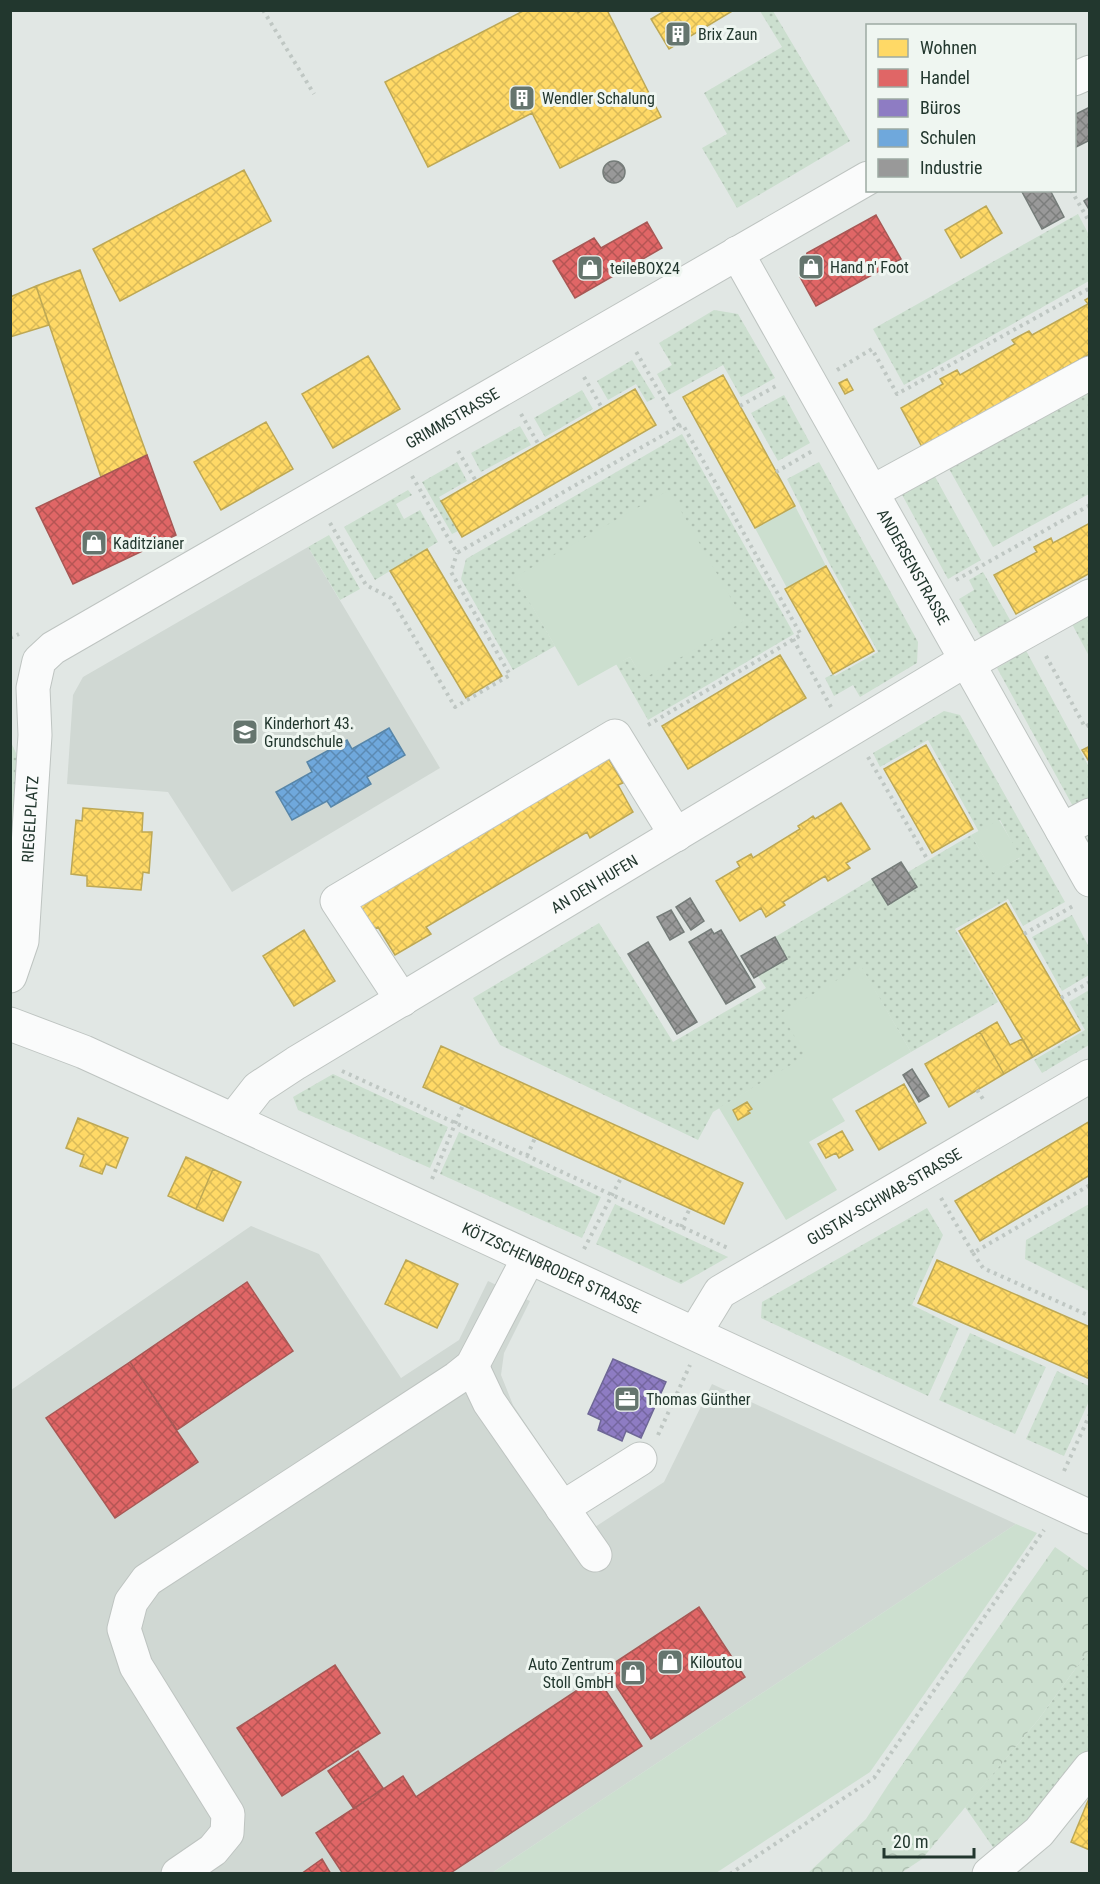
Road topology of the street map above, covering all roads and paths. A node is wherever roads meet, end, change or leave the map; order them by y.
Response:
1 (263, 10) edge
2 (314, 94) dead end
3 (866, 179) edge
4 (1072, 192) edge
5 (1089, 223) edge
6 (737, 253) junction
7 (1089, 288) edge
8 (618, 321) junction
9 (842, 367) dead end
10 (803, 371) junction
11 (1089, 372) edge
12 (740, 406) dead end
13 (679, 426) junction
14 (839, 436) junction
15 (397, 449) junction
16 (776, 472) dead end
17 (872, 492) junction
18 (314, 496) junction
19 (1089, 505) edge
20 (456, 554) junction
21 (929, 594) junction
22 (1089, 596) edge
23 (1031, 629) junction
24 (793, 639) junction
25 (39, 662) joint
26 (967, 662) junction
27 (10, 710) edge
28 (1089, 724) edge
29 (648, 725) dead end
30 (849, 731) junction
31 (34, 735) junction
32 (1089, 815) edge
33 (1062, 830) junction
34 (676, 835) junction
35 (926, 857) dead end
36 (1085, 891) edge
37 (1024, 934) dead end
38 (10, 976) edge
39 (1089, 982) edge
40 (1061, 998) dead end
41 (402, 1000) junction
42 (10, 1024) edge
43 (308, 1056) junction
44 (1089, 1076) edge
45 (463, 1105) dead end
46 (233, 1120) junction
47 (456, 1124) junction
48 (535, 1138) dead end
49 (527, 1156) junction
50 (925, 1172) junction
51 (621, 1178) dead end
52 (1089, 1185) edge
53 (612, 1195) junction
54 (420, 1206) junction
55 (690, 1208) dead end
56 (681, 1227) junction
57 (974, 1253) junction
58 (529, 1257) junction
59 (766, 1266) junction
60 (571, 1276) junction
61 (1089, 1316) edge
62 (695, 1333) junction
63 (472, 1366) junction
64 (689, 1369) dead end
65 (1089, 1414) edge
66 (640, 1459) joint
67 (1068, 1507) edge
68 (562, 1508) junction
69 (595, 1555) dead end
70 (1089, 1768) edge
71 (177, 1874) edge
72 (730, 1874) edge
73 (989, 1874) edge

1 - 2 path
3 - 6 street, GRIMMSTRASSE
4 - 5 path
6 - 8 street, GRIMMSTRASSE
6 - 10 street, ANDERSENSTRASSE
7 - 9 path
8 - 13 path
8 - 15 street, GRIMMSTRASSE
10 - 12 path
10 - 14 street, ANDERSENSTRASSE
11 - 17 street
13 - 20 path
13 - 24 path
14 - 16 path
14 - 17 street, ANDERSENSTRASSE
15 - 18 street, GRIMMSTRASSE
15 - 20 path
17 - 21 street, ANDERSENSTRASSE
18 - 20 path
18 - 25 street, GRIMMSTRASSE
19 - 21 path
21 - 26 street, ANDERSENSTRASSE
22 - 23 street, AN DEN HUFEN
23 - 26 street, AN DEN HUFEN
23 - 28 path
24 - 29 path
24 - 30 path
25 - 31 street, RIEGELPLATZ
26 - 30 street, AN DEN HUFEN
26 - 33 street, ANDERSENSTRASSE
27 - 31 street
30 - 34 street, AN DEN HUFEN
30 - 35 path
31 - 38 street, RIEGELPLATZ
32 - 33 street
33 - 36 street, ANDERSENSTRASSE
34 - 41 street, AN DEN HUFEN
34 - 41 street
36 - 37 path
39 - 40 path
41 - 43 street, AN DEN HUFEN
42 - 46 street, KÖTZSCHENBRODER STRASSE
43 - 46 street, AN DEN HUFEN
43 - 47 path
44 - 50 street, GUSTAV-SCHWAB-STRASSE
45 - 47 path
46 - 54 street, KÖTZSCHENBRODER STRASSE
47 - 49 path
47 - 54 path
48 - 49 path
49 - 53 path
50 - 57 path
50 - 59 street, GUSTAV-SCHWAB-STRASSE
51 - 53 path
52 - 57 path
53 - 56 path
53 - 60 path
54 - 58 street, KÖTZSCHENBRODER STRASSE
55 - 56 path
56 - 59 path
57 - 61 path
58 - 60 street, KÖTZSCHENBRODER STRASSE
58 - 63 street
59 - 62 street, GUSTAV-SCHWAB-STRASSE
60 - 62 street, KÖTZSCHENBRODER STRASSE
62 - 67 street, KÖTZSCHENBRODER STRASSE
63 - 68 street
63 - 71 street
64 - 66 path
65 - 67 path
66 - 68 street
67 - 72 path
68 - 69 street
70 - 73 street

